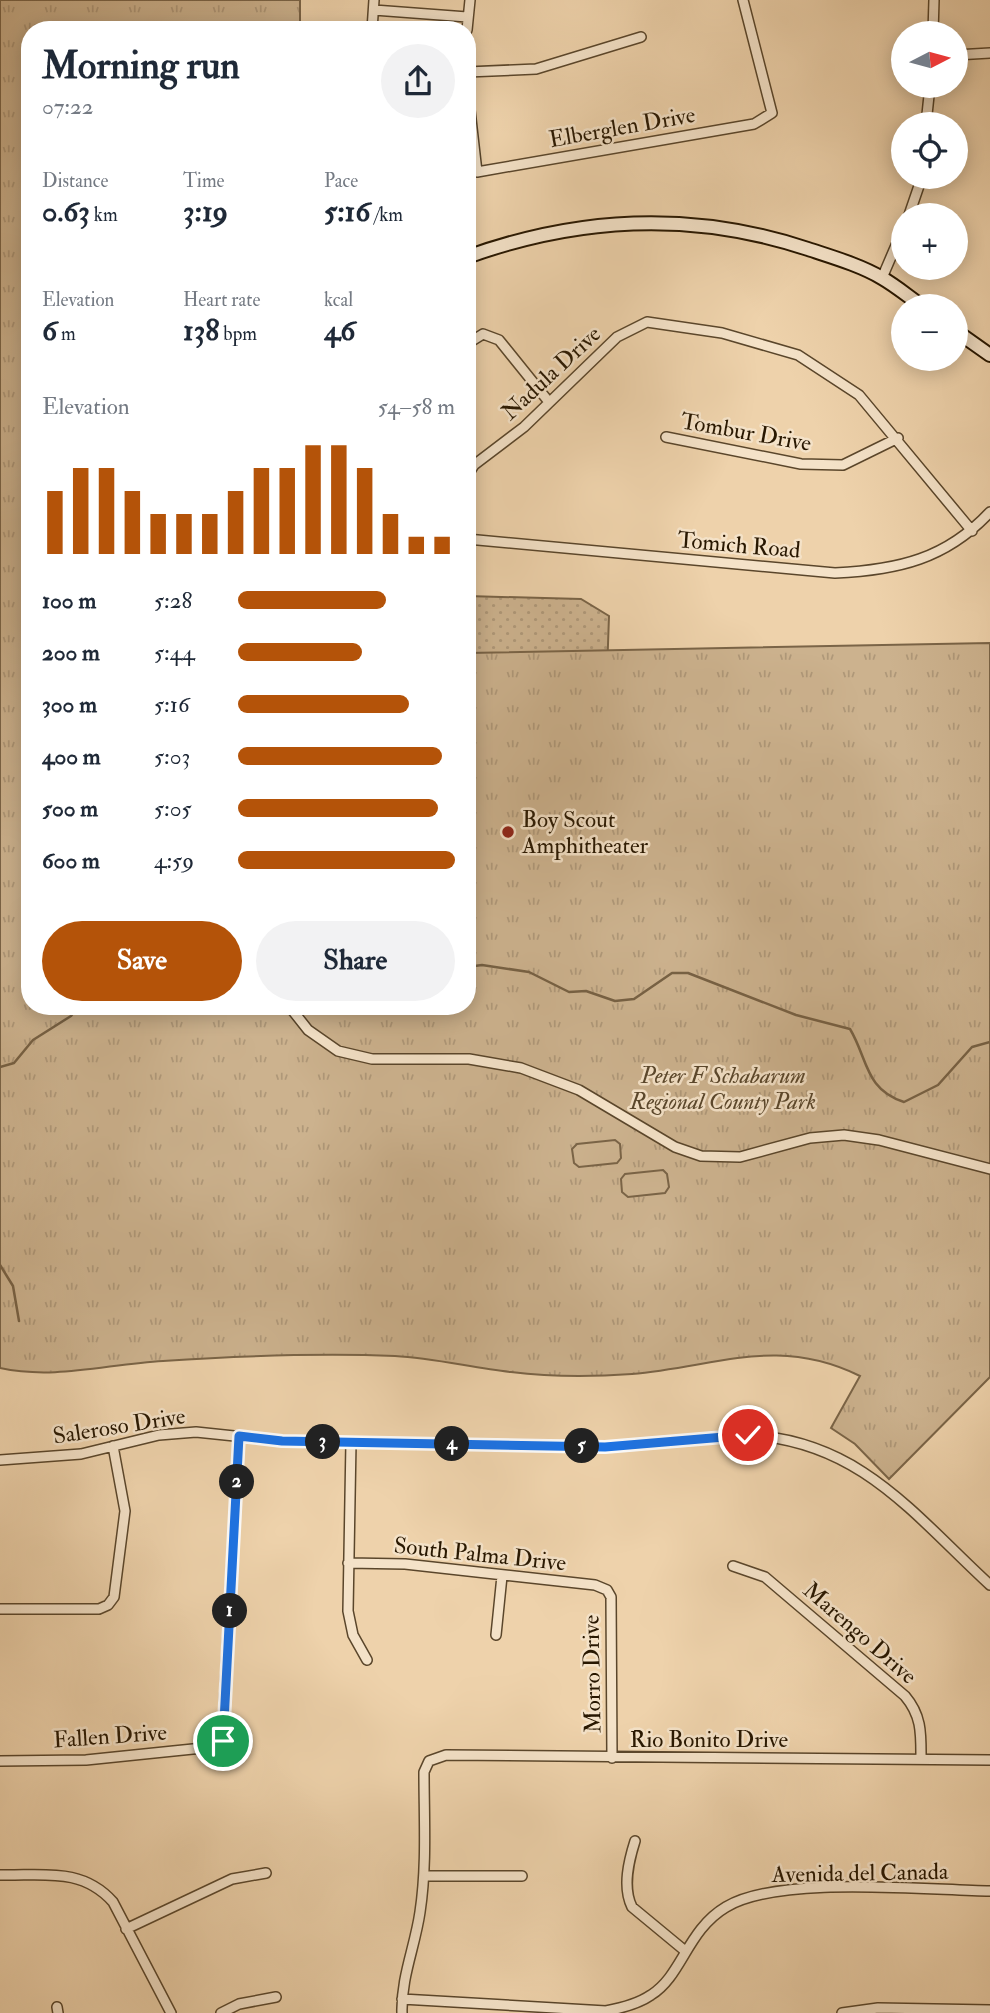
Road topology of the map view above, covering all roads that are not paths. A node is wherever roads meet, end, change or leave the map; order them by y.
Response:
1 (470, 0) edge
2 (743, 0) edge
3 (934, 0) edge
4 (374, 5) edge
5 (467, 17) junction
6 (467, 21) edge
7 (933, 21) edge
8 (641, 37) dead end
9 (990, 53) edge
10 (968, 54) edge
11 (476, 72) edge
12 (476, 163) edge
13 (476, 254) edge
14 (891, 257) edge
15 (882, 278) junction
16 (905, 294) edge
17 (476, 338) edge
18 (968, 339) edge
19 (990, 355) edge
20 (549, 402) junction
21 (666, 437) dead end
22 (898, 438) junction
23 (476, 464) edge
24 (990, 512) edge
25 (972, 531) junction
26 (476, 540) edge
27 (296, 1015) edge
28 (990, 1170) edge
29 (239, 1436) junction
30 (351, 1442) junction
31 (113, 1446) junction
32 (0, 1460) edge
33 (348, 1563) junction
34 (733, 1566) dead end
35 (502, 1576) junction
36 (990, 1585) edge
37 (607, 1590) joint
38 (0, 1609) edge
39 (496, 1635) dead end
40 (367, 1660) dead end
41 (612, 1758) junction
42 (921, 1759) junction
43 (990, 1760) edge
44 (0, 1761) edge
45 (635, 1841) dead end
46 (266, 1873) dead end
47 (0, 1875) edge
48 (522, 1875) dead end
49 (424, 1876) junction
50 (990, 1891) edge
51 (127, 1929) junction
52 (684, 1950) junction
53 (276, 1997) dead end
54 (402, 1999) junction
55 (990, 2010) edge
56 (171, 2013) edge
57 (221, 2013) edge
58 (402, 2013) edge
59 (842, 2013) edge

1 - 5 street
2 - 12 street, Elberglen Drive
3 - 7 street
4 - 5 street
5 - 6 street
8 - 11 street
9 - 10 street
13 - 15 street
14 - 15 street
15 - 16 street
17 - 20 street
18 - 19 street
20 - 22 street, Nadula Drive
20 - 23 street, Nadula Drive
21 - 22 street, Tombur Drive
22 - 25 street, Nadula Drive
24 - 25 street, Tomich Road
25 - 26 street, Tomich Road
27 - 28 street
29 - 30 street, Saleroso Drive
29 - 31 street, Saleroso Drive
29 - 44 street, Fallen Drive
30 - 33 street
30 - 36 street, Saleroso Drive
31 - 32 street, Saleroso Drive
31 - 38 street
33 - 35 street, South Palma Drive
33 - 40 street
34 - 42 street, Marengo Drive
35 - 37 street, South Palma Drive
35 - 39 street
37 - 41 street, Morro Drive
41 - 42 street, Rio Bonito Drive
41 - 49 street, Rio Bonito Drive
42 - 43 street, Rio Bonito Drive
45 - 52 street
46 - 51 street
47 - 51 street
48 - 49 street
49 - 54 street
50 - 52 street, Avenida del Canada
51 - 56 street
52 - 54 street, Avenida del Canada
53 - 57 street
54 - 58 street
55 - 59 street

